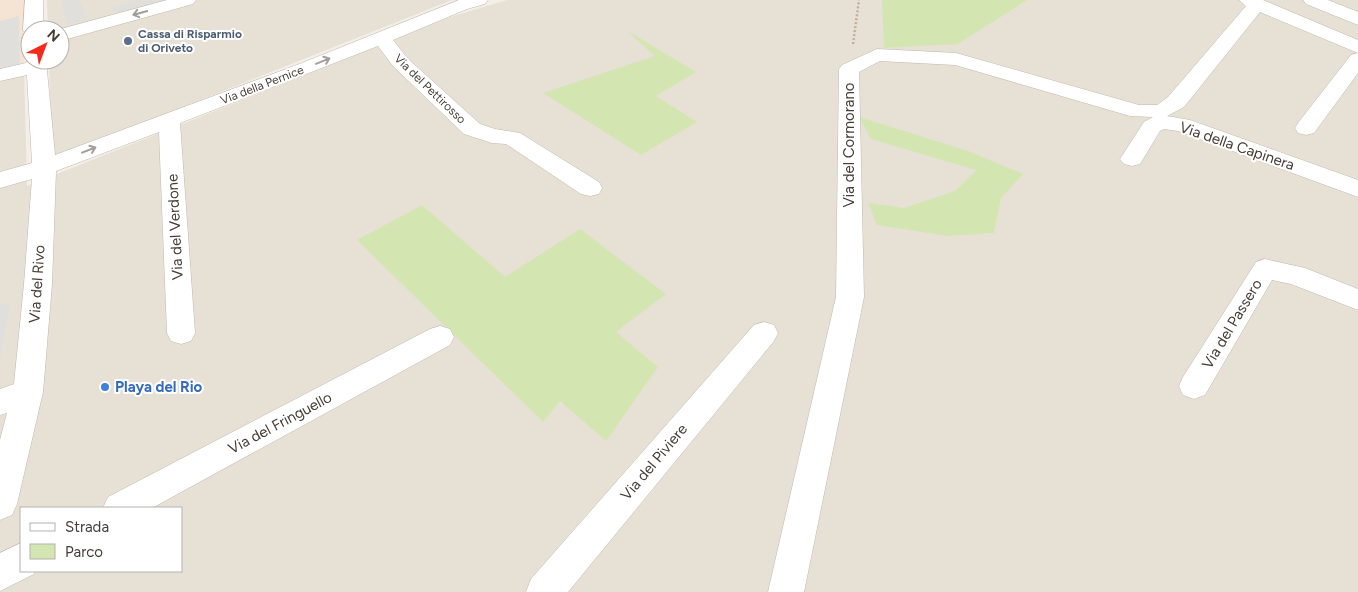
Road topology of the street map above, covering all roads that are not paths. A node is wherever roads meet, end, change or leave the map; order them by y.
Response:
1 (34, 0) edge
2 (187, 0) edge
3 (479, 0) edge
4 (1312, 0) edge
5 (1252, 2) edge
6 (33, 20) edge
7 (1358, 20) edge
8 (70, 32) edge
9 (381, 38) junction
10 (1356, 51) edge
11 (20, 68) edge
12 (37, 70) edge
13 (0, 75) edge
14 (169, 120) junction
15 (1306, 128) dead end
16 (1132, 159) dead end
17 (44, 167) junction
18 (0, 180) edge
19 (590, 188) dead end
20 (1358, 189) edge
21 (1358, 300) edge
22 (182, 333) dead end
23 (764, 333) dead end
24 (440, 337) dead end
25 (1194, 386) dead end
26 (14, 397) edge
27 (0, 504) edge
28 (122, 507) edge
29 (20, 562) edge
30 (0, 573) edge
31 (544, 592) edge
32 (786, 592) edge

1 - 6 street
2 -> 8 street
3 - 9 street, Via della Pernice
4 - 7 street
5 - 10 street
5 - 32 street, Via del Cormorano
14 -> 9 street, Via della Pernice
9 - 19 street, Via del Pettirosso
10 - 15 street
11 - 13 street
12 - 17 street, Via del Rivo
17 -> 14 street, Via della Pernice
14 - 22 street, Via del Verdone
16 - 20 street, Via della Capinera
17 - 18 street, Via della Pernice
17 - 26 street, Via del Rivo
21 - 25 street, Via del Passero
23 - 31 street, Via del Piviere
24 - 28 street, Via del Fringuello
26 - 27 street, Via del Rivo
29 - 30 street

